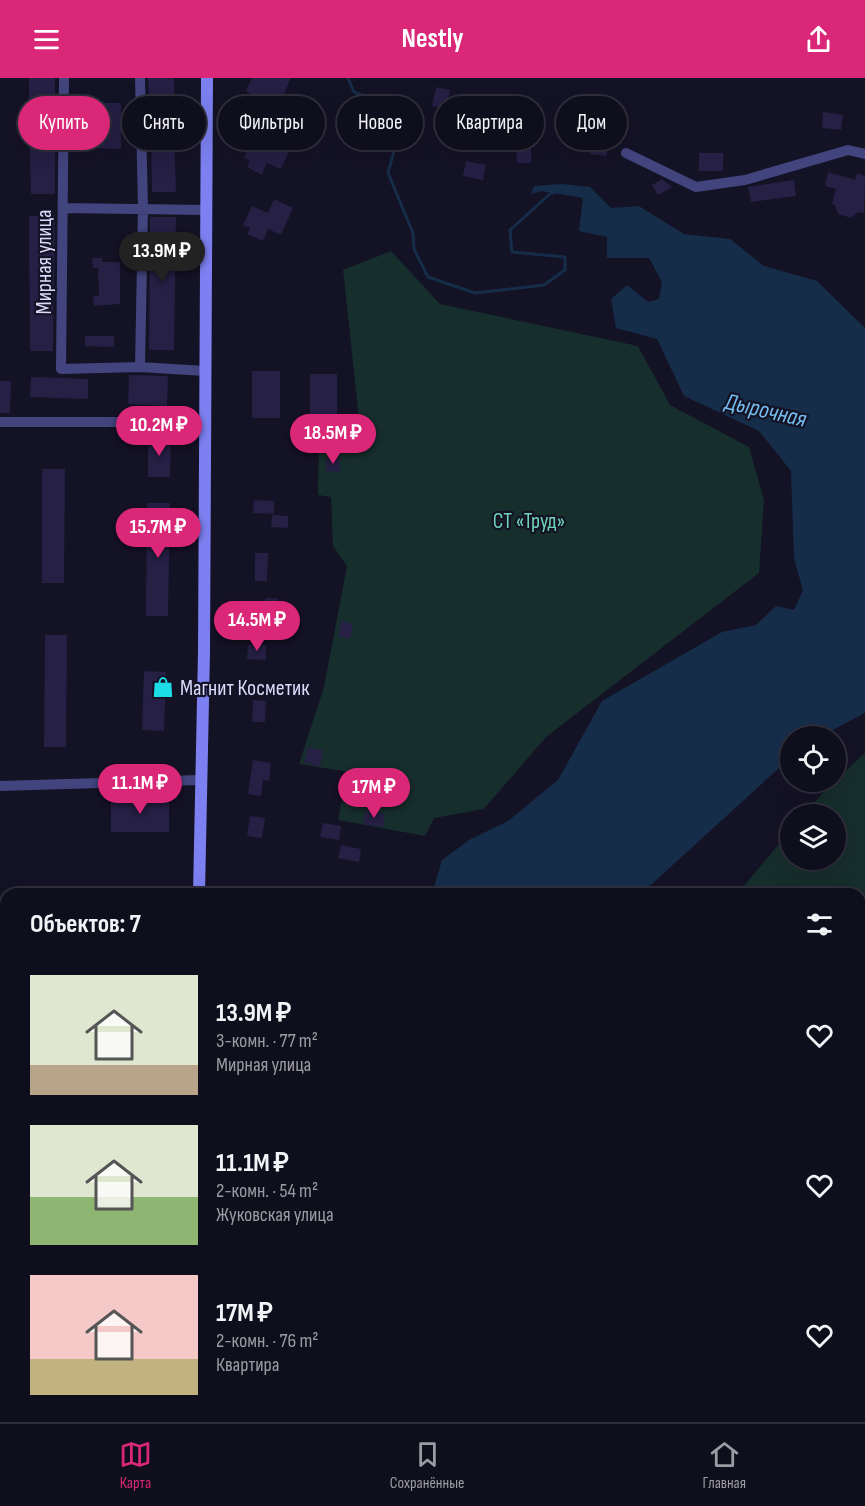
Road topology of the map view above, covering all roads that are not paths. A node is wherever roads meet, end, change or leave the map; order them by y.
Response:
1 (64, 78) edge
2 (140, 78) edge
3 (207, 78) edge
4 (626, 153) dead end
5 (865, 154) edge
6 (63, 208) junction
7 (143, 208) junction
8 (207, 210) junction
9 (140, 367) junction
10 (205, 371) junction
11 (0, 422) edge
12 (206, 422) junction
13 (200, 780) junction
14 (0, 786) edge
15 (199, 888) edge

1 - 6 street, Мирная улица
2 - 7 street
3 - 8 main road
4 - 5 street
6 - 7 street
6 - 9 street, Мирная улица
7 - 8 street
7 - 9 street
8 - 10 main road
9 - 10 street, Мирная улица
10 - 12 main road
11 - 12 street
12 - 13 main road
13 - 14 street
13 - 15 main road

